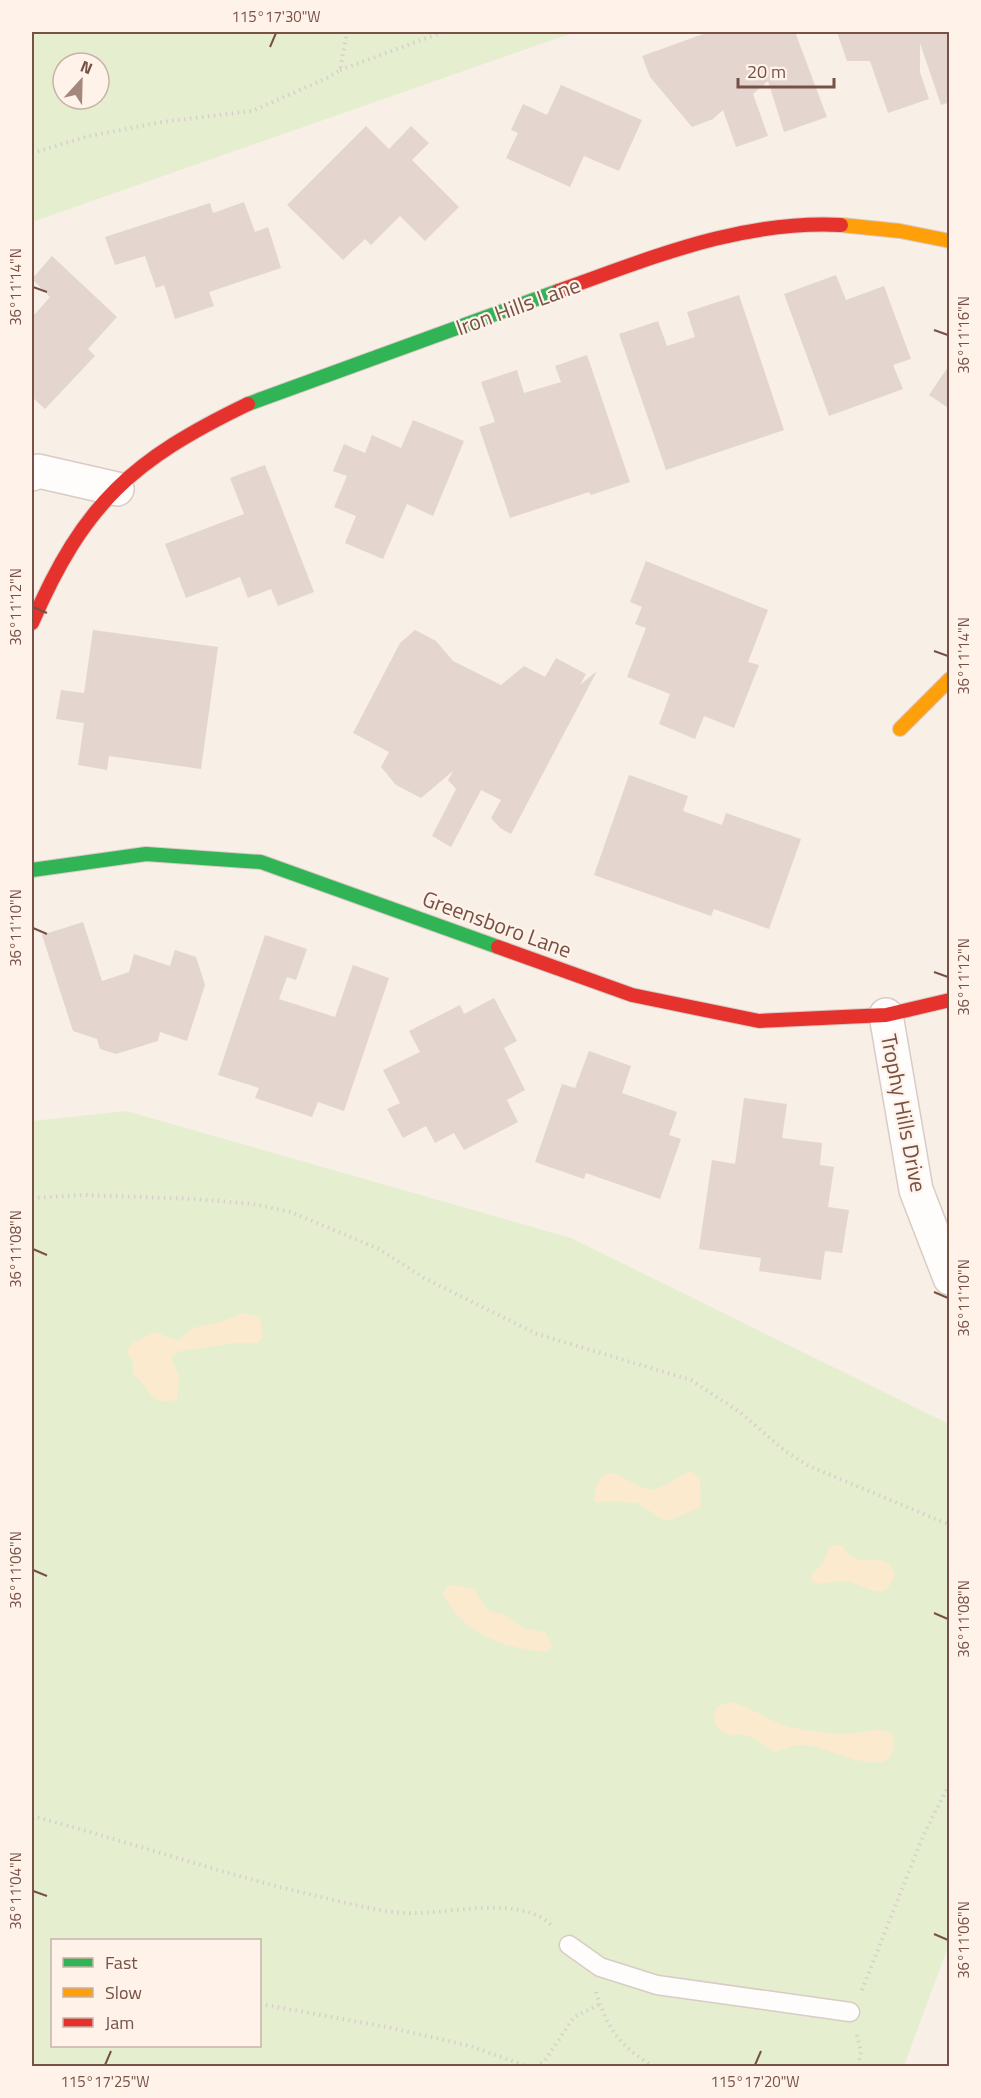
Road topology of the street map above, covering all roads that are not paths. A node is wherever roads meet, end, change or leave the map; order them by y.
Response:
1 (950, 241) edge
2 (32, 474) edge
3 (117, 489) junction
4 (32, 623) edge
5 (950, 679) edge
6 (900, 729) dead end
7 (32, 870) edge
8 (950, 1000) edge
9 (886, 1015) junction
10 (950, 1278) edge
11 (569, 1945) road end
12 (850, 2012) road end

1 - 3 street, Iron Hills Lane
2 - 3 street
3 - 4 street, Iron Hills Lane
5 - 6 street
7 - 9 street, Greensboro Lane
8 - 9 street, Greensboro Lane
9 - 10 street, Trophy Hills Drive
11 - 12 lane

